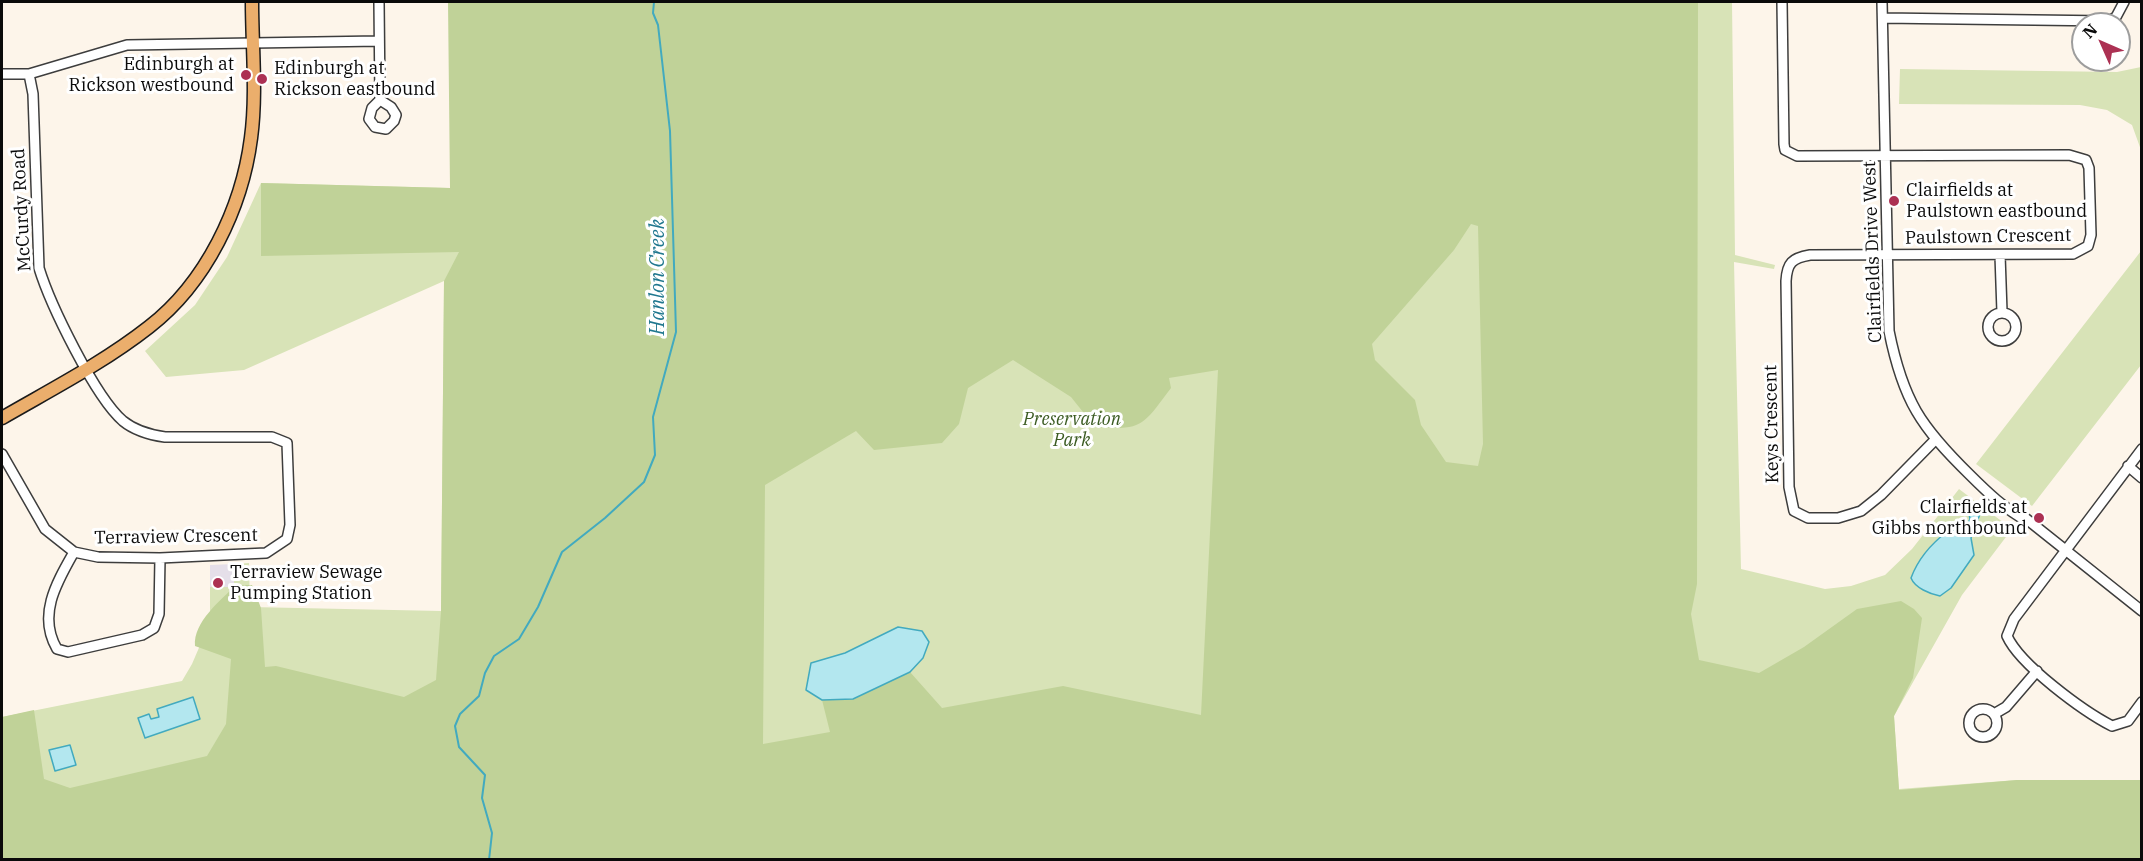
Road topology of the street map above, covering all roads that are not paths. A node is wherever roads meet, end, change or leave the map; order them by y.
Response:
1 (252, 2) edge
2 (378, 2) edge
3 (1782, 2) edge
4 (1882, 2) edge
5 (2124, 2) edge
6 (1883, 18) junction
7 (379, 41) junction
8 (252, 42) junction
9 (2, 74) edge
10 (28, 74) junction
11 (380, 100) dead end
12 (1885, 155) junction
13 (1886, 255) junction
14 (2000, 255) junction
15 (2002, 312) dead end
16 (88, 370) junction
17 (2, 418) edge
18 (1935, 440) junction
19 (2142, 449) edge
20 (2, 454) edge
21 (2128, 466) junction
22 (2142, 478) edge
23 (2065, 551) junction
24 (74, 552) junction
25 (160, 558) junction
26 (2142, 611) edge
27 (2037, 671) junction
28 (2142, 702) edge
29 (1994, 714) dead end

1 - 8 main road
2 - 7 street
3 - 12 street
4 - 6 street, Clairfields Drive West
5 - 6 street
6 - 12 street, Clairfields Drive West
7 - 8 street
7 - 11 street
8 - 10 street
8 - 16 main road
9 - 10 street
10 - 16 street, McCurdy Road
12 - 13 street, Clairfields Drive West
12 - 14 street, Paulstown Crescent
13 - 14 street, Paulstown Crescent
13 - 18 street, Clairfields Drive West
13 - 18 street, Keys Crescent
14 - 15 street
16 - 17 main road
16 - 25 street, Terraview Crescent
18 - 23 street, Clairfields Drive West
19 - 21 street
20 - 24 street, Terraview Crescent
21 - 22 street
21 - 23 street
23 - 26 street, Clairfields Drive West
23 - 27 street
24 - 25 street, Terraview Crescent
24 - 25 street
27 - 28 street
27 - 29 street

